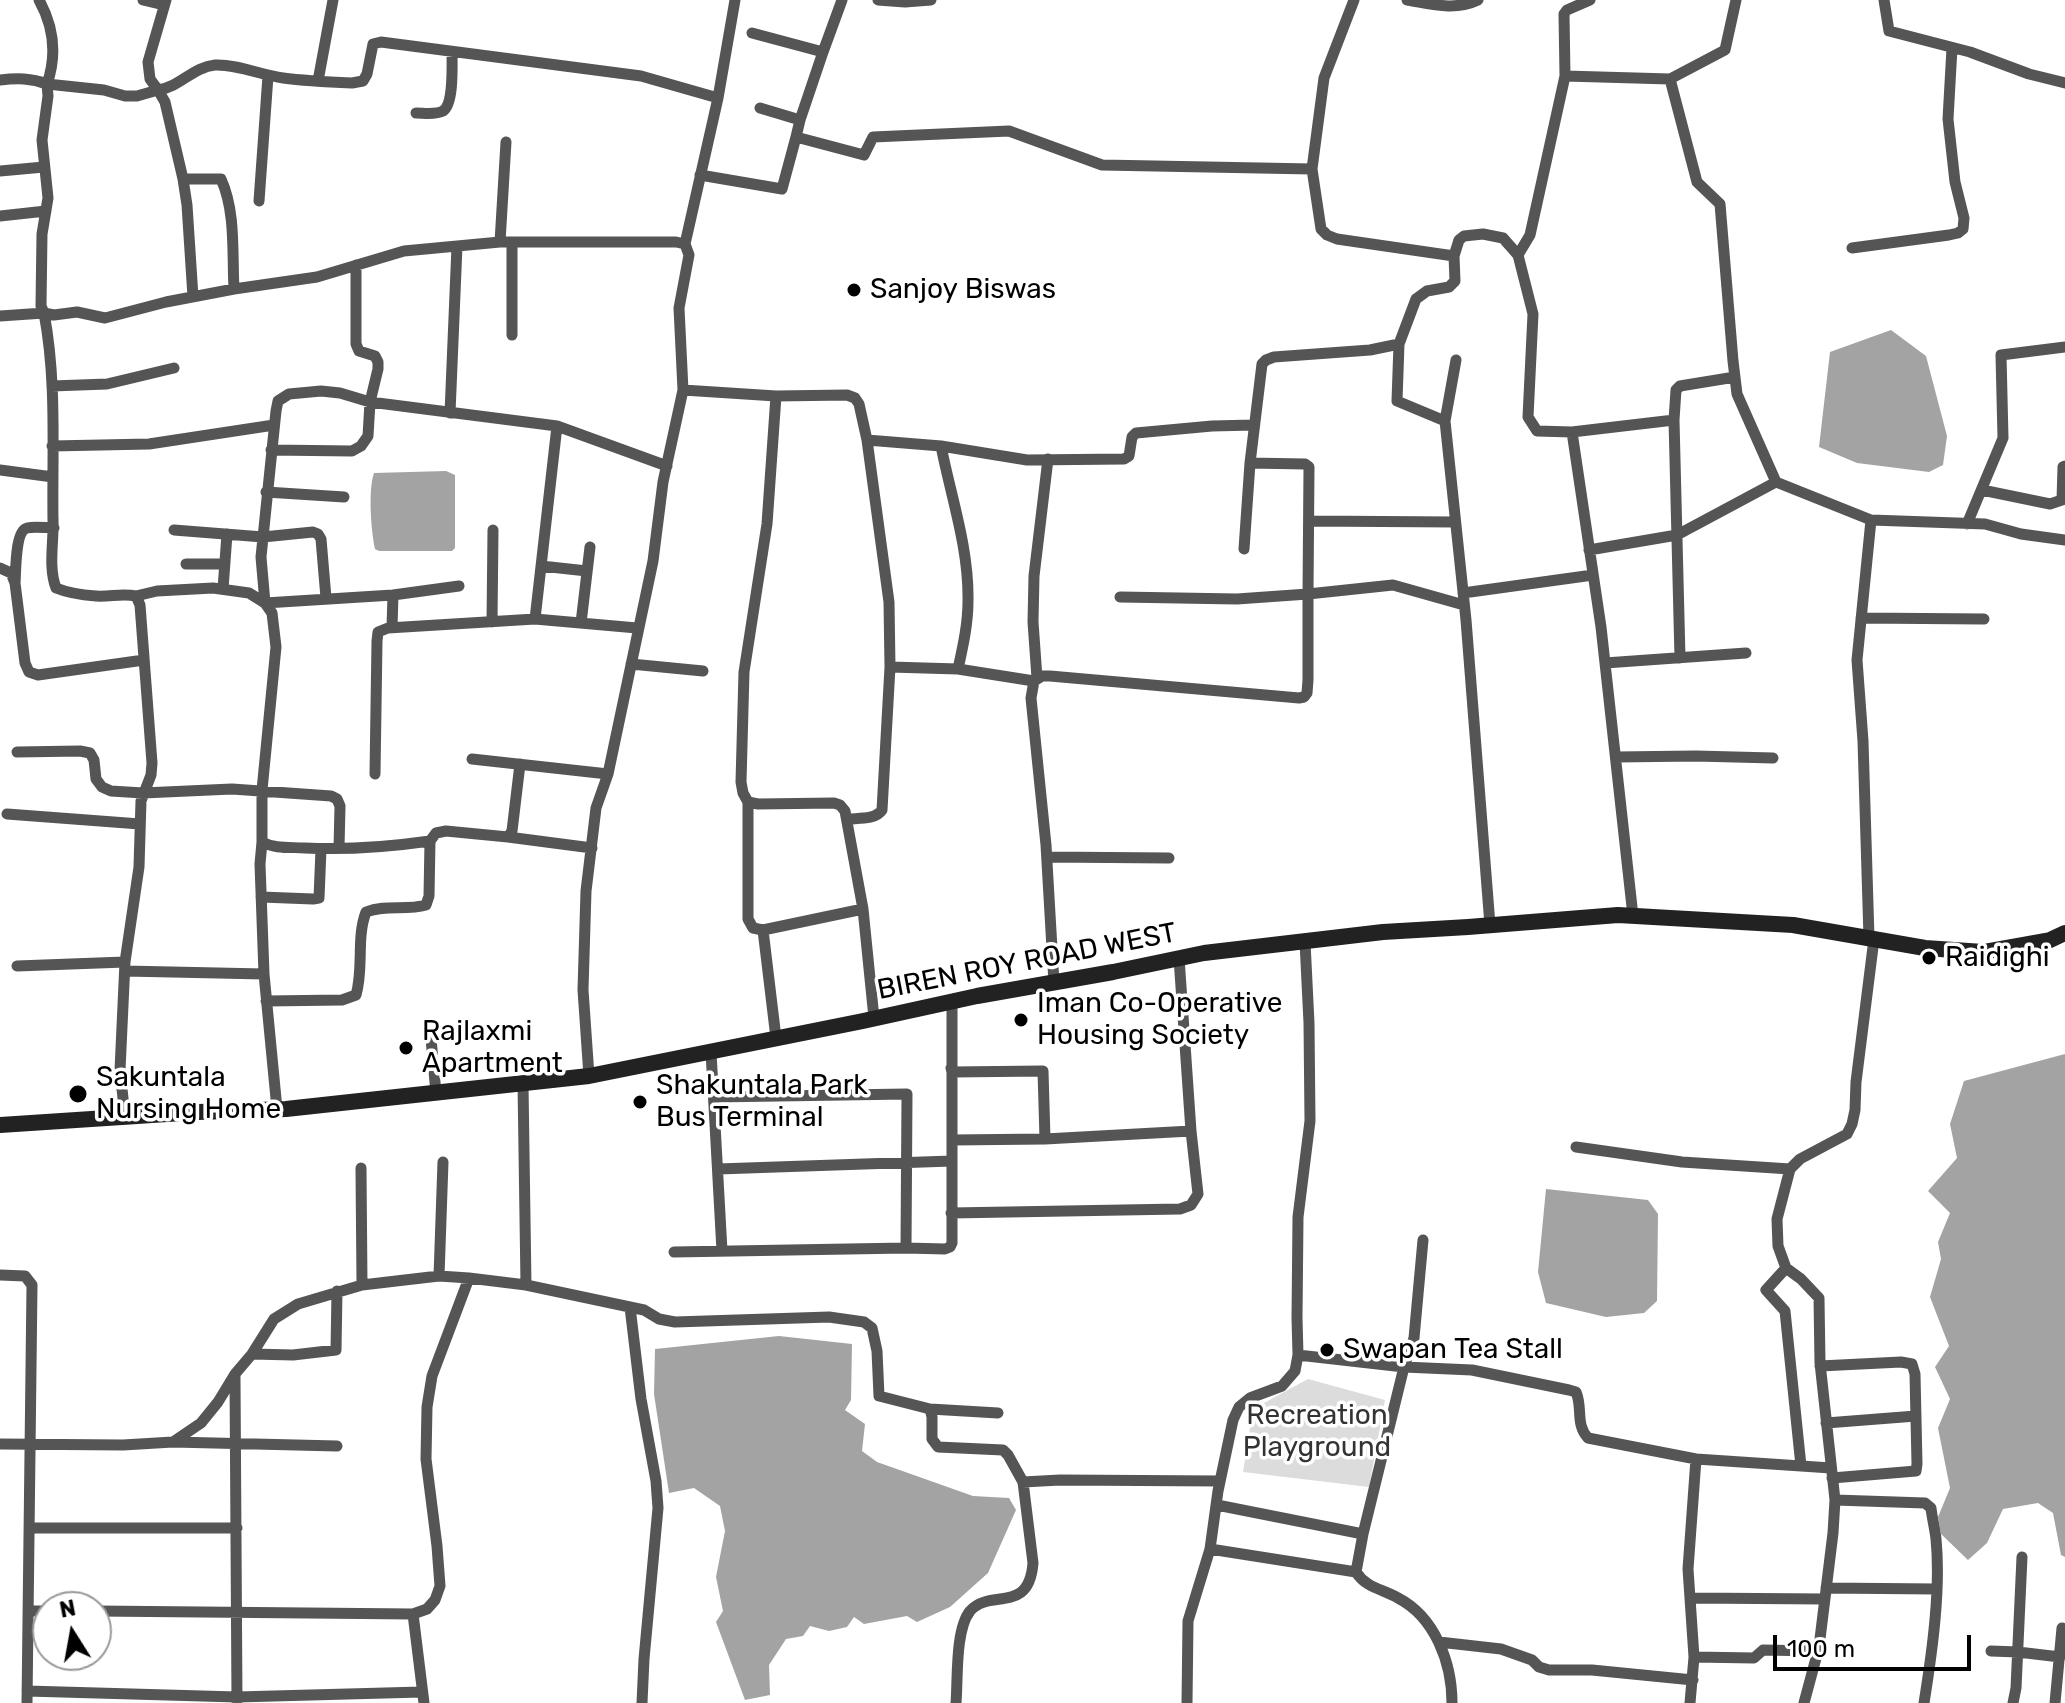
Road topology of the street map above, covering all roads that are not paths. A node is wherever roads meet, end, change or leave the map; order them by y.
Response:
1 (39, 0) edge
2 (143, 0) edge
3 (333, 0) edge
4 (735, 0) edge
5 (842, 0) edge
6 (878, 0) edge
7 (931, 0) edge
8 (1354, 0) edge
9 (1407, 0) edge
10 (1478, 0) edge
11 (1590, 0) edge
12 (1736, 0) edge
13 (1884, 0) edge
14 (165, 2) edge
15 (752, 33) dead end
16 (1952, 48) junction
17 (452, 52) junction
18 (823, 52) junction
19 (268, 76) junction
20 (1565, 76) junction
21 (1670, 79) junction
22 (0, 80) edge
23 (318, 81) junction
24 (2065, 83) edge
25 (47, 84) junction
26 (158, 90) junction
27 (718, 98) junction
28 (760, 108) dead end
29 (416, 113) dead end
30 (800, 120) junction
31 (796, 137) junction
32 (506, 142) dead end
33 (44, 167) junction
34 (1312, 169) junction
35 (0, 171) edge
36 (700, 175) junction
37 (183, 179) junction
38 (259, 201) dead end
39 (46, 211) junction
40 (0, 216) edge
41 (506, 242) junction
42 (685, 244) junction
43 (457, 246) junction
44 (1852, 248) dead end
45 (1518, 255) junction
46 (1454, 256) junction
47 (356, 265) junction
48 (234, 289) junction
49 (193, 297) junction
50 (44, 313) junction
51 (0, 316) edge
52 (512, 335) dead end
53 (1399, 344) junction
54 (2065, 347) edge
55 (1456, 360) dead end
56 (174, 368) dead end
57 (1735, 377) junction
58 (52, 386) junction
59 (683, 390) junction
60 (776, 396) junction
61 (370, 402) junction
62 (450, 413) junction
63 (1674, 420) junction
64 (1445, 421) junction
65 (274, 425) junction
66 (1254, 425) junction
67 (557, 426) junction
68 (1572, 432) junction
69 (867, 440) junction
70 (52, 446) junction
71 (941, 446) junction
72 (271, 450) junction
73 (1048, 459) junction
74 (1250, 463) junction
75 (667, 466) junction
76 (2065, 466) edge
77 (0, 470) edge
78 (53, 477) junction
79 (1776, 482) junction
80 (1982, 490) junction
81 (266, 492) junction
82 (344, 497) dead end
83 (1871, 520) junction
84 (1309, 521) junction
85 (1455, 522) junction
86 (1967, 524) junction
87 (54, 528) junction
88 (174, 530) dead end
89 (493, 530) dead end
90 (227, 534) junction
91 (1677, 535) junction
92 (263, 537) junction
93 (2065, 540) edge
94 (590, 547) dead end
95 (1244, 549) dead end
96 (1589, 550) junction
97 (186, 564) dead end
98 (224, 564) junction
99 (541, 566) junction
100 (0, 568) edge
101 (587, 571) junction
102 (1593, 575) junction
103 (15, 583) junction
104 (459, 586) dead end
105 (223, 589) junction
106 (1308, 594) junction
107 (393, 595) junction
108 (136, 596) junction
109 (1120, 597) dead end
110 (326, 598) junction
111 (1463, 599) junction
112 (265, 603) junction
113 (1861, 618) junction
114 (535, 619) junction
115 (1984, 619) dead end
116 (492, 622) junction
117 (581, 623) junction
118 (392, 627) junction
119 (637, 628) junction
120 (1746, 653) dead end
121 (1680, 658) junction
122 (144, 660) junction
123 (1605, 663) junction
124 (631, 664) junction
125 (890, 667) junction
126 (958, 669) junction
127 (703, 671) dead end
128 (1035, 680) junction
129 (17, 752) dead end
130 (1616, 757) junction
131 (1773, 758) dead end
132 (472, 759) dead end
133 (520, 764) junction
134 (375, 774) dead end
135 (608, 774) junction
136 (262, 790) junction
137 (143, 793) junction
138 (748, 802) junction
139 (7, 814) dead end
140 (848, 819) junction
141 (140, 824) junction
142 (508, 837) junction
143 (430, 841) junction
144 (262, 842) junction
145 (339, 848) junction
146 (592, 848) junction
147 (321, 849) junction
148 (1047, 857) junction
149 (1169, 858) dead end
150 (261, 897) junction
151 (863, 909) junction
152 (1633, 916) junction
153 (1490, 925) junction
154 (763, 930) junction
155 (2065, 933) edge
156 (1871, 939) junction
157 (1305, 942) junction
158 (1179, 958) junction
159 (17, 966) dead end
160 (125, 967) junction
161 (264, 974) junction
162 (1054, 983) junction
163 (266, 1001) junction
164 (952, 1001) junction
165 (874, 1018) junction
166 (430, 1028) dead end
167 (776, 1038) junction
168 (711, 1052) junction
169 (951, 1068) junction
170 (589, 1076) junction
171 (523, 1084) junction
172 (436, 1093) junction
173 (714, 1097) junction
174 (277, 1109) junction
175 (125, 1117) junction
176 (0, 1125) edge
177 (1191, 1131) junction
178 (1045, 1139) junction
179 (952, 1140) junction
180 (1576, 1147) dead end
181 (952, 1161) junction
182 (443, 1162) dead end
183 (907, 1162) junction
184 (361, 1168) dead end
185 (718, 1169) junction
186 (1790, 1169) junction
187 (951, 1213) junction
188 (1423, 1240) dead end
189 (906, 1248) junction
190 (722, 1251) junction
191 (674, 1252) dead end
192 (1786, 1268) junction
193 (0, 1275) edge
194 (439, 1276) junction
195 (469, 1278) junction
196 (362, 1285) junction
197 (526, 1285) junction
198 (337, 1291) junction
199 (630, 1307) junction
200 (252, 1354) junction
201 (1298, 1355) junction
202 (1820, 1366) junction
203 (1404, 1367) junction
204 (235, 1374) junction
205 (930, 1409) junction
206 (998, 1413) dead end
207 (1916, 1416) junction
208 (1826, 1423) junction
209 (173, 1442) junction
210 (0, 1444) edge
211 (236, 1444) junction
212 (30, 1445) junction
213 (337, 1446) dead end
214 (1696, 1459) junction
215 (1801, 1466) junction
216 (1831, 1473) junction
217 (1220, 1481) junction
218 (1023, 1482) junction
219 (1835, 1500) junction
220 (1217, 1505) junction
221 (30, 1528) junction
222 (237, 1528) junction
223 (1363, 1534) junction
224 (1210, 1549) junction
225 (2022, 1557) dead end
226 (1356, 1572) junction
227 (1936, 1589) junction
228 (1825, 1594) junction
229 (1690, 1598) junction
230 (29, 1611) joint
231 (112, 1611) edge
232 (236, 1612) junction
233 (413, 1614) junction
234 (2062, 1628) dead end
235 (1439, 1642) junction
236 (1817, 1651) junction
237 (1991, 1651) dead end
238 (2018, 1652) junction
239 (1694, 1657) junction
240 (2060, 1657) junction
241 (1693, 1680) junction
242 (27, 1697) edge
243 (423, 1697) edge
244 (237, 1700) edge
245 (642, 1703) edge
246 (956, 1703) edge
247 (1187, 1703) edge
248 (1452, 1703) edge
249 (1690, 1703) edge
250 (1804, 1703) edge
251 (1924, 1703) edge
252 (2013, 1703) edge
253 (2055, 1703) edge

1 - 25 street
2 - 14 street
3 - 23 street
4 - 27 street
5 - 18 street
6 - 7 street
8 - 34 street
9 - 10 street
11 - 20 street
12 - 21 street
13 - 16 street
14 - 26 street
15 - 18 street
16 - 24 street
16 - 44 street
17 - 23 street
17 - 27 street
17 - 29 street
18 - 30 street
19 - 23 street
19 - 26 street
19 - 38 street
20 - 21 street
20 - 45 street
21 - 57 street
22 - 25 street
25 - 26 street
25 - 33 street
26 - 37 street
27 - 36 street
28 - 30 street
30 - 31 street
31 - 34 street
31 - 36 street
32 - 41 street
33 - 35 street
33 - 39 street
34 - 46 street
36 - 42 street
37 - 48 street
37 - 49 street
39 - 40 street
39 - 50 street
41 - 42 street
41 - 43 street
41 - 52 street
42 - 59 street
43 - 47 street
43 - 62 street
45 - 46 street
45 - 68 street
46 - 53 street
47 - 48 street
47 - 61 street
48 - 49 street
49 - 50 street
50 - 51 street
50 - 58 street
53 - 64 street
53 - 66 street
54 - 80 street
55 - 64 street
56 - 58 street
57 - 63 street
57 - 79 street
58 - 70 street
59 - 60 street
59 - 75 street
60 - 69 street
60 - 138 street
61 - 62 street
61 - 65 street
61 - 72 street
62 - 67 street
63 - 68 street
63 - 91 street
64 - 85 street
65 - 70 street
65 - 72 street
66 - 73 street
66 - 74 street
67 - 75 street
67 - 99 street
68 - 96 street
69 - 71 street
69 - 125 street
70 - 78 street
71 - 73 street
71 - 126 street
72 - 81 street
73 - 128 street
74 - 84 street
74 - 95 street
75 - 119 street
76 - 80 street
77 - 78 street
78 - 87 street
79 - 83 street
79 - 91 street
80 - 86 street
81 - 82 street
81 - 92 street
83 - 86 street
83 - 113 street
84 - 85 street
84 - 106 street
85 - 111 street
86 - 93 street
87 - 103 street
87 - 108 street
88 - 90 street
89 - 116 street
90 - 92 street
90 - 98 street
91 - 96 street
91 - 121 street
92 - 110 street
92 - 112 street
94 - 101 street
96 - 102 street
97 - 98 street
98 - 105 street
99 - 101 street
99 - 114 street
100 - 103 street
101 - 117 street
102 - 111 street
102 - 123 street
103 - 122 street
104 - 107 street
105 - 108 street
105 - 112 street
106 - 109 street
106 - 111 street
106 - 128 street
107 - 110 street
107 - 118 street
108 - 122 street
110 - 112 street
111 - 153 street
112 - 136 street
113 - 115 street
113 - 156 street
114 - 116 street
114 - 117 street
116 - 118 street
117 - 119 street
118 - 134 street
119 - 124 street
120 - 121 street
121 - 123 street
122 - 137 street
123 - 130 street
124 - 127 street
124 - 135 street
125 - 126 street
125 - 140 street
126 - 128 street
128 - 148 street
129 - 137 street
130 - 131 street
130 - 152 street
132 - 133 street
133 - 135 street
133 - 142 street
135 - 146 street
136 - 137 street
136 - 144 street
136 - 145 street
137 - 141 street
138 - 140 street
138 - 154 street
139 - 141 street
140 - 151 street
141 - 160 street
142 - 143 street
142 - 146 street
143 - 145 street
143 - 163 street
144 - 147 street
144 - 150 street
145 - 147 street
146 - 170 street
147 - 150 street
148 - 149 street
148 - 162 street
150 - 161 street
151 - 154 street
151 - 165 street
152 - 153 main road, BIREN ROY ROAD WEST
152 - 156 main road, BIREN ROY ROAD WEST
153 - 157 main road, BIREN ROY ROAD WEST
154 - 167 street
155 - 156 main road, BIREN ROY ROAD WEST
156 - 186 street
157 - 158 main road, BIREN ROY ROAD WEST
157 - 201 street
158 - 162 main road, BIREN ROY ROAD WEST
158 - 177 street
159 - 160 street
160 - 161 street
160 - 175 street
161 - 163 street
162 - 164 main road, BIREN ROY ROAD WEST
163 - 174 street
164 - 165 main road, BIREN ROY ROAD WEST
164 - 169 street
165 - 167 main road, BIREN ROY ROAD WEST
166 - 172 street
167 - 168 main road, BIREN ROY ROAD WEST
168 - 170 main road, BIREN ROY ROAD WEST
168 - 173 street
169 - 178 street
169 - 179 street
170 - 171 main road, BIREN ROY ROAD WEST
171 - 172 main road, BIREN ROY ROAD WEST
171 - 197 street
172 - 174 main road, BIREN ROY ROAD WEST
173 - 183 street
173 - 185 street
174 - 175 main road, BIREN ROY ROAD WEST
175 - 176 main road, BIREN ROY ROAD WEST
177 - 178 street
177 - 187 street
178 - 179 street
179 - 181 street
180 - 186 street
181 - 183 street
181 - 187 street
182 - 194 street
183 - 185 street
183 - 189 street
184 - 196 street
185 - 190 street
186 - 192 street
187 - 189 street
188 - 203 street
189 - 190 street
190 - 191 street
192 - 202 street
192 - 215 street
193 - 212 street
194 - 195 street
194 - 196 street
195 - 197 street
195 - 233 street
196 - 198 street
197 - 199 street
198 - 200 street
198 - 200 street
199 - 205 street
199 - 245 street
200 - 204 street
201 - 203 street
201 - 217 street
202 - 207 street
202 - 208 street
203 - 214 street
203 - 223 street
204 - 209 street
204 - 211 street
205 - 206 street
205 - 218 street
207 - 208 street
207 - 216 street
208 - 216 street
209 - 211 street
209 - 212 street
210 - 212 street
211 - 213 street
211 - 222 street
212 - 221 street
214 - 215 street
214 - 229 street
215 - 216 street
216 - 219 street
217 - 218 street
217 - 220 street
218 - 246 street
219 - 227 street
219 - 228 street
220 - 223 street
220 - 224 street
221 - 222 street
221 - 230 street
222 - 232 street
223 - 226 street
224 - 226 street
224 - 247 street
225 - 238 street
226 - 235 street
227 - 228 street
227 - 251 street
228 - 229 street
228 - 236 street
229 - 239 street
230 - 242 street
231 - 232 street
232 - 233 street
232 - 244 street
233 - 243 street
234 - 240 street
235 - 241 street
235 - 248 street
236 - 239 street
236 - 250 street
237 - 238 street
238 - 240 street
238 - 252 street
239 - 241 street
240 - 253 street
241 - 249 street
242 - 244 street
243 - 244 street

